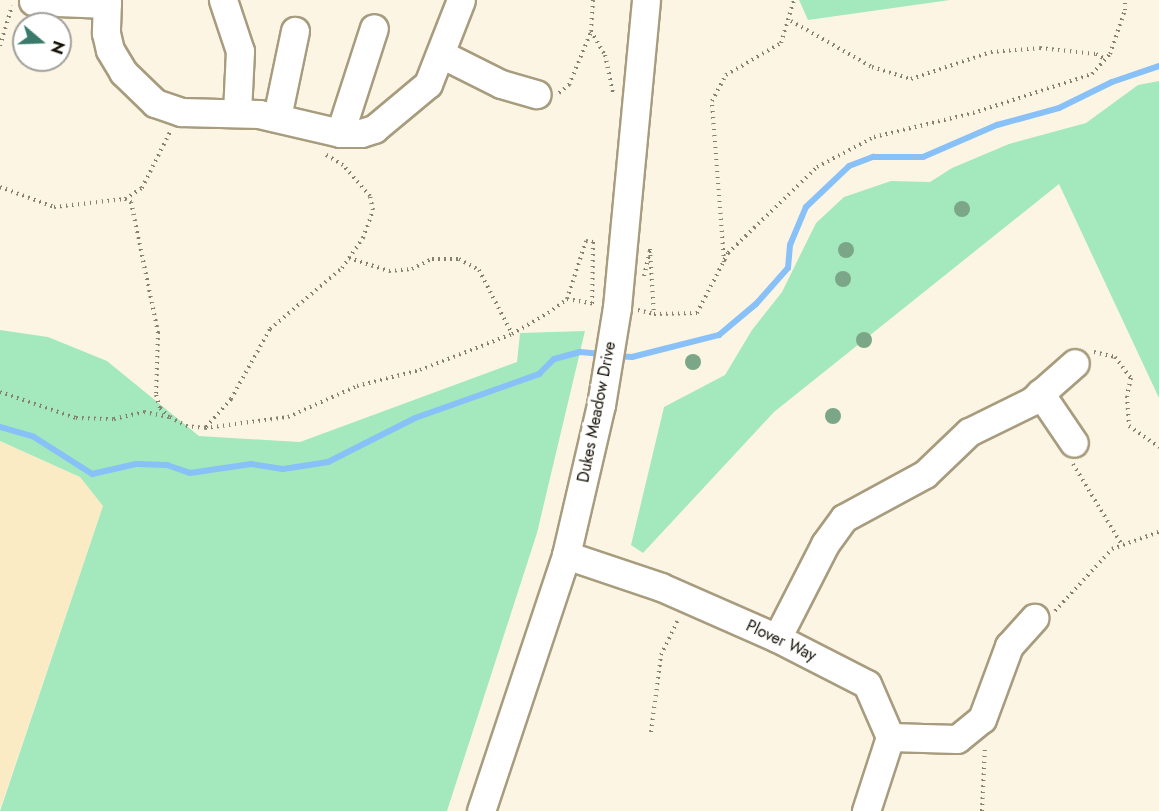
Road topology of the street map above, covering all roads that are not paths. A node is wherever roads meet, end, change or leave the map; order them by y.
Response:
1 (223, 0) edge
2 (460, 0) edge
3 (646, 0) edge
4 (24, 1) edge
5 (107, 2) edge
6 (374, 28) dead end
7 (295, 32) dead end
8 (441, 54) junction
9 (537, 94) road end
10 (237, 112) junction
11 (277, 117) junction
12 (340, 133) junction
13 (1075, 363) road end
14 (1040, 393) junction
15 (1074, 443) road end
16 (566, 555) junction
17 (1042, 617) road end
18 (777, 638) junction
19 (890, 737) junction
20 (481, 811) edge
21 (866, 811) edge

1 - 10 street
2 - 8 street
3 - 16 street, Dukes Meadow Drive
4 - 5 street
5 - 10 street
6 - 12 street
7 - 11 street
8 - 9 street
8 - 12 street
10 - 11 street
11 - 12 street
13 - 14 street
14 - 15 street
14 - 18 street
16 - 18 street, Plover Way
16 - 20 street, Dukes Meadow Drive
17 - 19 street
18 - 19 street, Plover Way
19 - 21 street

